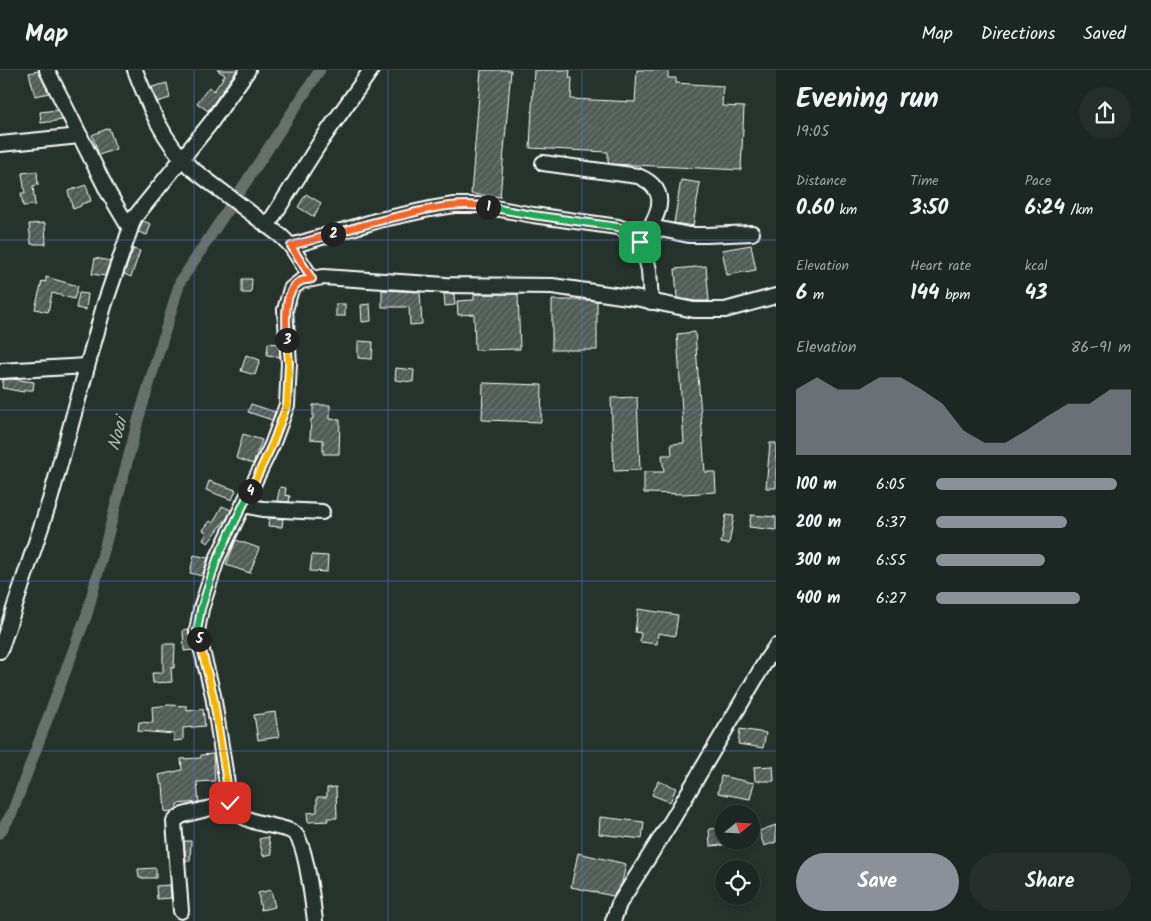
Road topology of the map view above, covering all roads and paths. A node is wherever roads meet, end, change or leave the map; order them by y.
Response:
1 (47, 70) edge
2 (135, 70) edge
3 (248, 70) edge
4 (371, 70) edge
5 (80, 136) junction
6 (0, 144) edge
7 (543, 162) dead end
8 (187, 164) junction
9 (267, 226) junction
10 (651, 227) junction
11 (130, 229) junction
12 (752, 233) dead end
13 (640, 242) junction
14 (291, 246) junction
15 (312, 279) junction
16 (776, 296) edge
17 (651, 302) junction
18 (87, 366) junction
19 (0, 371) edge
20 (243, 505) junction
21 (322, 512) dead end
22 (776, 646) edge
23 (0, 652) edge
24 (772, 661) edge
25 (230, 803) junction
26 (182, 911) dead end
27 (315, 921) edge
28 (613, 921) edge

1 - 5 street
2 - 8 street
3 - 8 street
4 - 9 street
5 - 6 street
5 - 11 street
7 - 10 street
8 - 9 street
8 - 11 street
9 - 14 street
10 - 12 street
10 - 13 street
11 - 18 street
13 - 14 street
13 - 17 street
14 - 15 street
15 - 17 street
15 - 20 street
16 - 17 street
18 - 19 street
18 - 23 street
20 - 21 street
20 - 25 street
22 - 24 street
24 - 28 street
25 - 26 street
25 - 27 street

